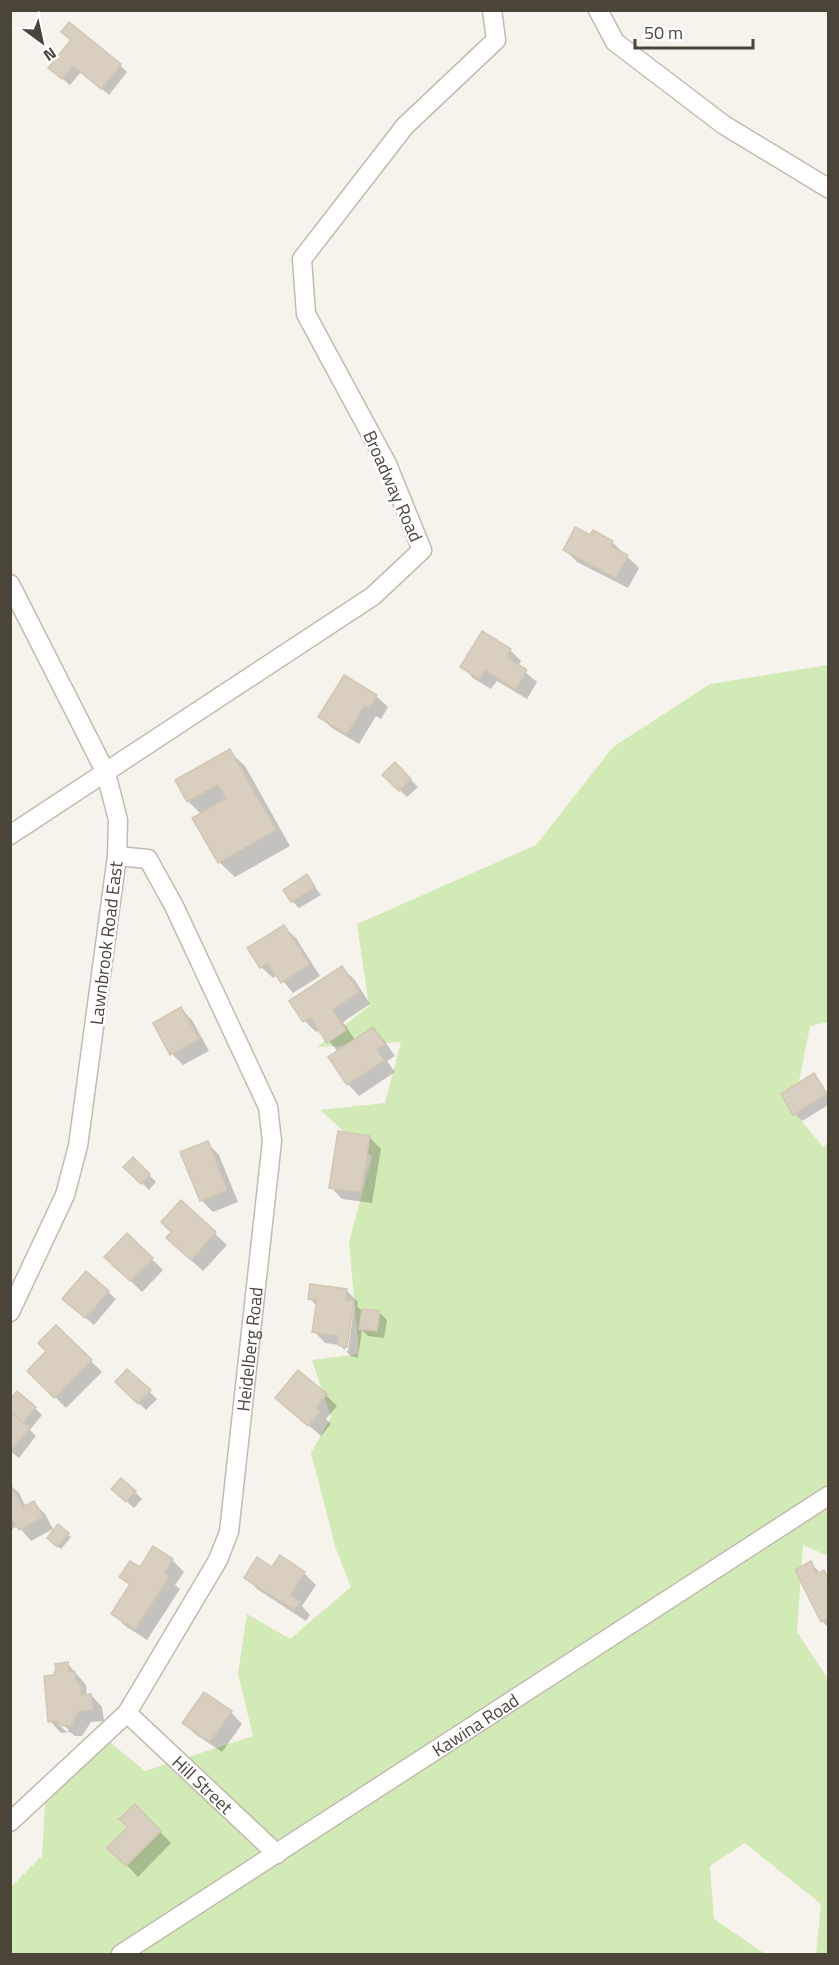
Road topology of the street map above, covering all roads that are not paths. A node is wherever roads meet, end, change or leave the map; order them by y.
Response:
1 (492, 10) edge
2 (598, 10) edge
3 (828, 188) edge
4 (10, 584) edge
5 (106, 773) junction
6 (10, 834) edge
7 (117, 856) junction
8 (10, 1312) edge
9 (828, 1496) edge
10 (127, 1713) junction
11 (10, 1822) edge
12 (277, 1854) junction
13 (121, 1954) edge

1 - 5 street, Broadway Road
2 - 3 street
4 - 5 street, Lawnbrook Road East
5 - 6 street, Broadway Road
5 - 7 street, Lawnbrook Road East
7 - 8 street, Lawnbrook Road East
7 - 10 street, Heidelberg Road
9 - 12 street, Kawina Road
10 - 11 street, Heidelberg Road
10 - 12 street, Hill Street
12 - 13 street, Kawina Road

